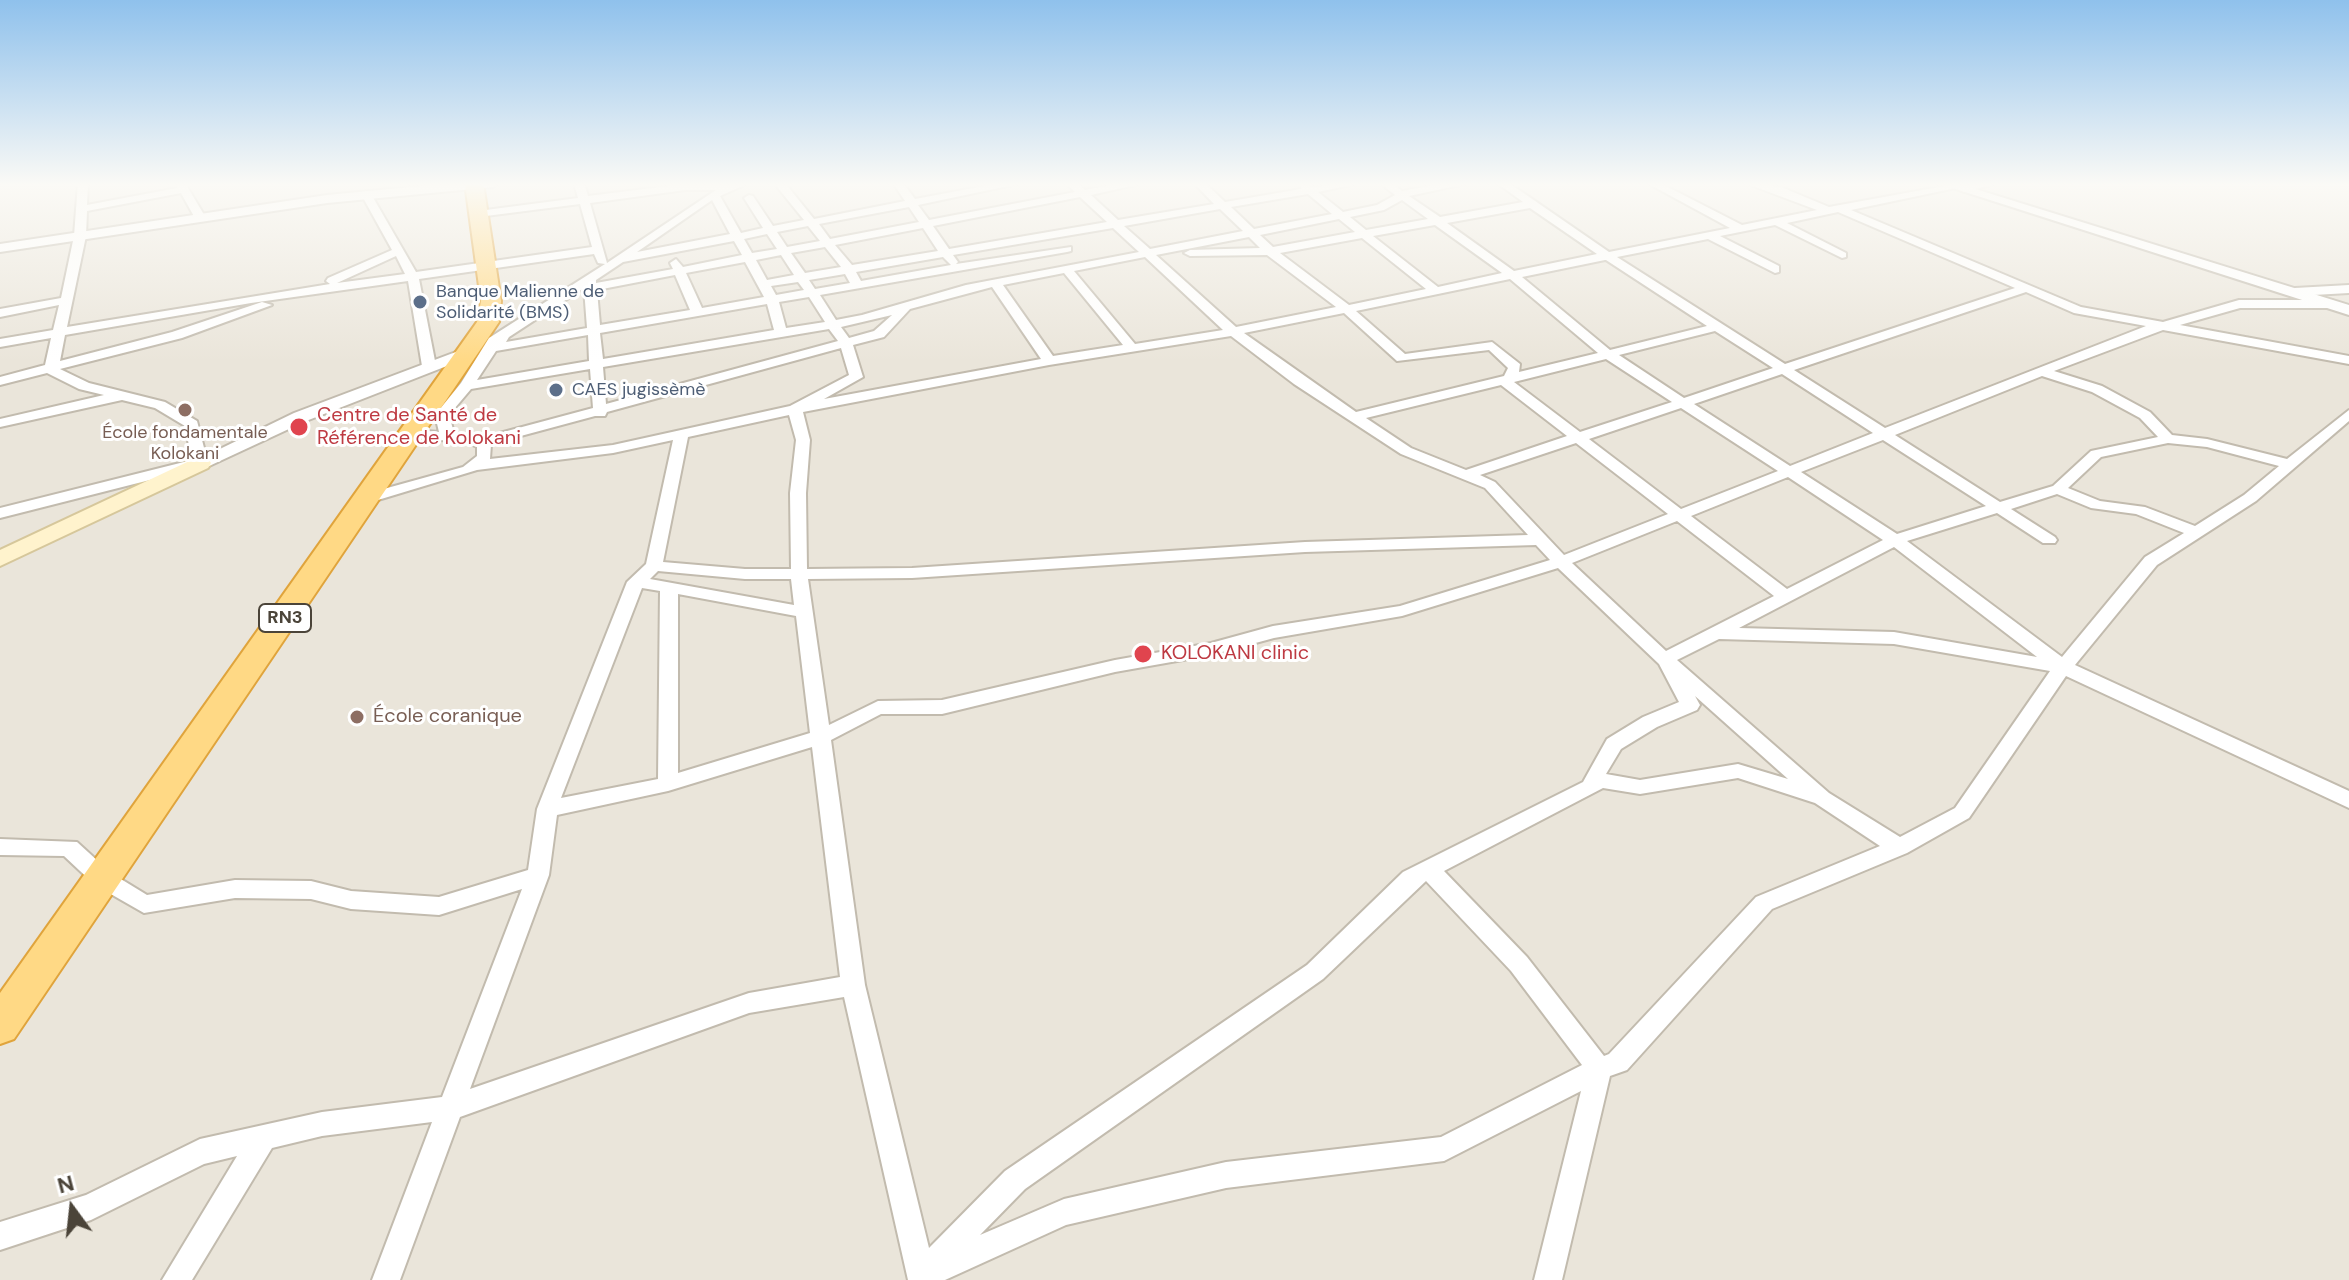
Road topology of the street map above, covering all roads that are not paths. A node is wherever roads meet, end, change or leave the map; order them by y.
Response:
1 (35, 243) edge
2 (79, 243) edge
3 (393, 243) edge
4 (485, 243) edge
5 (597, 243) edge
6 (644, 243) edge
7 (707, 243) edge
8 (740, 243) edge
9 (777, 243) edge
10 (835, 243) edge
11 (886, 243) edge
12 (940, 243) edge
13 (1006, 243) edge
14 (1059, 243) edge
15 (1135, 243) edge
16 (1198, 243) edge
17 (1262, 243) edge
18 (1313, 243) edge
19 (1376, 243) edge
20 (1467, 243) edge
21 (1588, 243) edge
22 (1685, 243) edge
23 (1724, 243) edge
24 (1818, 243) edge
25 (1912, 243) edge
26 (2136, 243) edge
27 (828, 244) junction
28 (0, 248) edge
29 (674, 249) junction
30 (1067, 249) junction
31 (599, 250) junction
32 (398, 251) junction
33 (1270, 251) junction
34 (783, 252) junction
35 (947, 253) junction
36 (1147, 254) junction
37 (1842, 255) dead end
38 (749, 258) junction
39 (1610, 258) junction
40 (620, 259) junction
41 (897, 261) junction
42 (1088, 267) junction
43 (955, 268) junction
44 (487, 269) junction
45 (849, 269) junction
46 (1775, 269) dead end
47 (604, 270) junction
48 (1067, 270) junction
49 (678, 272) junction
50 (413, 277) junction
51 (1515, 277) junction
52 (799, 278) junction
53 (590, 284) junction
54 (763, 284) junction
55 (996, 284) junction
56 (857, 285) junction
57 (966, 289) junction
58 (2024, 289) junction
59 (2349, 289) edge
60 (306, 291) junction
61 (1437, 292) junction
62 (2295, 292) junction
63 (811, 293) junction
64 (67, 300) junction
65 (772, 300) junction
66 (908, 306) junction
67 (2340, 307) edge
68 (1348, 310) junction
69 (0, 313) edge
70 (698, 313) junction
71 (832, 324) junction
72 (2170, 325) junction
73 (1717, 327) junction
74 (61, 331) junction
75 (594, 331) junction
76 (1232, 331) junction
77 (781, 333) junction
78 (503, 337) junction
79 (0, 343) edge
80 (846, 344) junction
81 (1132, 348) junction
82 (480, 350) junction
83 (1606, 353) junction
84 (2349, 360) edge
85 (1049, 361) junction
86 (596, 365) junction
87 (429, 366) junction
88 (51, 370) junction
89 (1784, 370) junction
90 (2042, 372) junction
91 (1510, 376) junction
92 (0, 381) edge
93 (466, 386) junction
94 (123, 396) junction
95 (1683, 403) junction
96 (795, 409) junction
97 (600, 413) junction
98 (2349, 414) edge
99 (1354, 417) junction
100 (0, 423) edge
101 (682, 432) junction
102 (413, 434) junction
103 (1885, 435) junction
104 (448, 436) junction
105 (1578, 437) junction
106 (2168, 439) junction
107 (479, 443) junction
108 (200, 463) junction
109 (2291, 464) junction
110 (473, 466) junction
111 (1790, 472) junction
112 (1466, 475) junction
113 (2058, 489) junction
114 (368, 498) junction
115 (1996, 506) junction
116 (0, 513) edge
117 (1680, 514) junction
118 (2196, 532) junction
119 (52, 534) junction
120 (1540, 540) junction
121 (1895, 540) junction
122 (2049, 540) dead end
123 (0, 552) edge
124 (0, 559) edge
125 (1561, 562) junction
126 (654, 566) junction
127 (799, 574) junction
128 (636, 582) junction
129 (669, 587) junction
130 (1786, 597) junction
131 (802, 612) junction
132 (1714, 633) junction
133 (1665, 659) junction
134 (2063, 667) junction
135 (821, 737) junction
136 (1593, 779) junction
137 (668, 784) junction
138 (1822, 798) junction
139 (2349, 800) edge
140 (547, 809) junction
141 (0, 847) edge
142 (1899, 847) junction
143 (1428, 869) junction
144 (538, 875) junction
145 (103, 879) junction
146 (853, 985) junction
147 (0, 1026) edge
148 (1599, 1069) junction
149 (451, 1108) junction
150 (263, 1138) junction
151 (0, 1236) edge
152 (919, 1278) edge
153 (176, 1280) edge
154 (386, 1280) edge
155 (1548, 1280) edge

1 - 28 street
2 - 64 street
3 - 32 street
4 - 44 highway, RN3
5 - 31 street
6 - 40 street
7 - 29 street
8 - 38 street
9 - 34 street
10 - 27 street
11 - 41 street
12 - 35 street
13 - 35 street
14 - 30 street
15 - 36 street
16 - 36 street
17 - 33 street
18 - 33 street
19 - 61 street
20 - 51 street
21 - 39 street
22 - 39 street
23 - 46 street
24 - 37 street
25 - 58 street
26 - 62 street
27 - 34 street
27 - 45 street
29 - 40 street
29 - 49 street
30 - 42 street
30 - 43 street
31 - 44 street
31 - 47 street
32 - 50 street
32 - 60 street
33 - 36 street
33 - 68 street
34 - 38 street
34 - 52 street
35 - 41 street
35 - 43 street
36 - 42 street
36 - 76 street
38 - 49 street
38 - 54 street
39 - 51 street
39 - 73 street
40 - 47 street
41 - 45 street
42 - 48 street
43 - 56 street
43 - 57 street
44 - 50 street
44 - 82 highway, RN3
45 - 52 street
45 - 56 street
47 - 53 street
48 - 55 street
48 - 81 street
49 - 53 street
49 - 70 street
50 - 60 street
50 - 87 street
51 - 61 street
51 - 83 street
52 - 54 street
52 - 63 street
53 - 75 street
53 - 78 street
54 - 65 street
55 - 57 street
55 - 85 street
56 - 63 street
57 - 66 street
58 - 72 street
58 - 89 street
59 - 62 street
60 - 74 street
60 - 88 street
61 - 68 street
62 - 67 street
63 - 65 street
63 - 71 street
64 - 69 street
64 - 74 street
65 - 70 street
65 - 77 street
66 - 71 street
66 - 80 street
67 - 72 street
68 - 76 street
68 - 91 street
70 - 75 street
71 - 77 street
71 - 80 street
72 - 84 street
72 - 90 street
73 - 83 street
73 - 89 street
74 - 79 street
74 - 88 street
75 - 82 street
75 - 86 street
76 - 81 street
76 - 99 street
77 - 86 street
78 - 82 street
78 - 82 street
80 - 96 street
80 - 97 street
81 - 85 street
82 - 87 street
82 - 93 street
82 - 102 highway, RN3
83 - 91 street
83 - 95 street
85 - 96 street
86 - 93 street
86 - 97 street
87 - 108 street
88 - 92 street
88 - 94 street
89 - 95 street
89 - 103 street
90 - 103 street
90 - 106 street
91 - 99 street
91 - 105 street
93 - 104 street
94 - 100 street
94 - 108 street
95 - 105 street
95 - 111 street
96 - 101 street
96 - 127 street
97 - 107 street
98 - 109 street
99 - 112 street
101 - 110 street
101 - 126 street
102 - 104 street
102 - 114 highway, RN3
103 - 111 street
103 - 115 street
104 - 107 street
105 - 112 street
105 - 117 street
106 - 109 street
106 - 113 street
107 - 110 street
108 - 116 street
108 - 119 main road
109 - 118 street
110 - 114 street
111 - 117 street
111 - 121 street
112 - 120 street
113 - 115 street
113 - 118 street
114 - 145 highway, RN3
115 - 121 street
115 - 122 street
117 - 125 street
117 - 130 street
118 - 134 street
119 - 123 street
119 - 124 main road
120 - 125 street
120 - 127 street
121 - 130 street
121 - 134 street
125 - 133 street
125 - 135 street
126 - 127 street
126 - 128 street
127 - 131 street
128 - 129 street
128 - 140 street
129 - 131 street
129 - 137 street
130 - 132 street
131 - 135 street
132 - 133 street
132 - 134 street
133 - 136 street
133 - 138 street
134 - 139 street
134 - 142 street
135 - 137 street
135 - 146 street
136 - 138 street
136 - 143 street
137 - 140 street
138 - 142 street
140 - 144 street
141 - 145 street
142 - 148 street
143 - 148 street
143 - 152 street
144 - 145 street
144 - 149 street
145 - 147 highway, RN3
146 - 149 street
146 - 152 street
148 - 152 street
148 - 155 street
149 - 150 street
149 - 154 street
150 - 151 street
150 - 153 street

